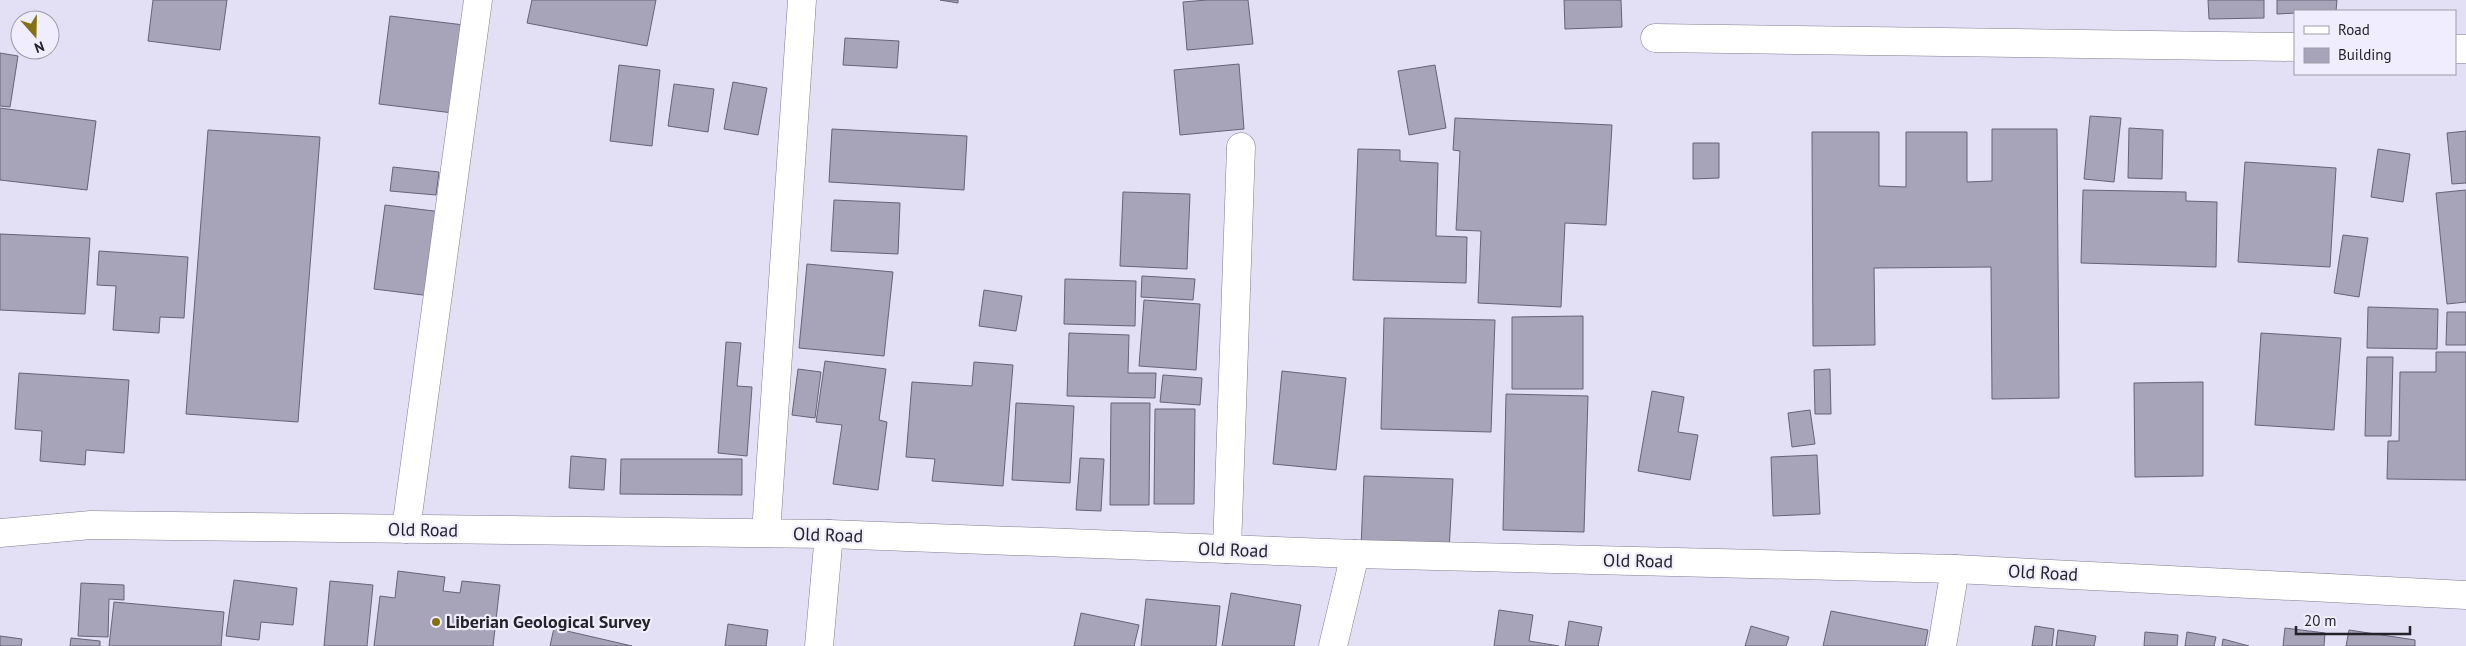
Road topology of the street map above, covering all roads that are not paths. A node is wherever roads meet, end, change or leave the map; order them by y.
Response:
1 (478, 0) edge
2 (802, 0) edge
3 (1656, 38) dead end
4 (2294, 47) edge
5 (1241, 147) dead end
6 (406, 529) junction
7 (0, 533) edge
8 (766, 533) junction
9 (829, 534) junction
10 (1227, 549) junction
11 (1355, 554) junction
12 (1955, 569) junction
13 (2466, 595) edge
14 (818, 646) edge
15 (1333, 646) edge
16 (1942, 646) edge

1 - 6 street
2 - 8 street
3 - 4 street
5 - 10 street
6 - 7 street, Old Road
6 - 8 street, Old Road
8 - 9 street, Old Road
9 - 10 street, Old Road
9 - 14 street
10 - 11 street, Old Road
11 - 12 street, Old Road
11 - 15 street
12 - 13 street, Old Road
12 - 16 street

